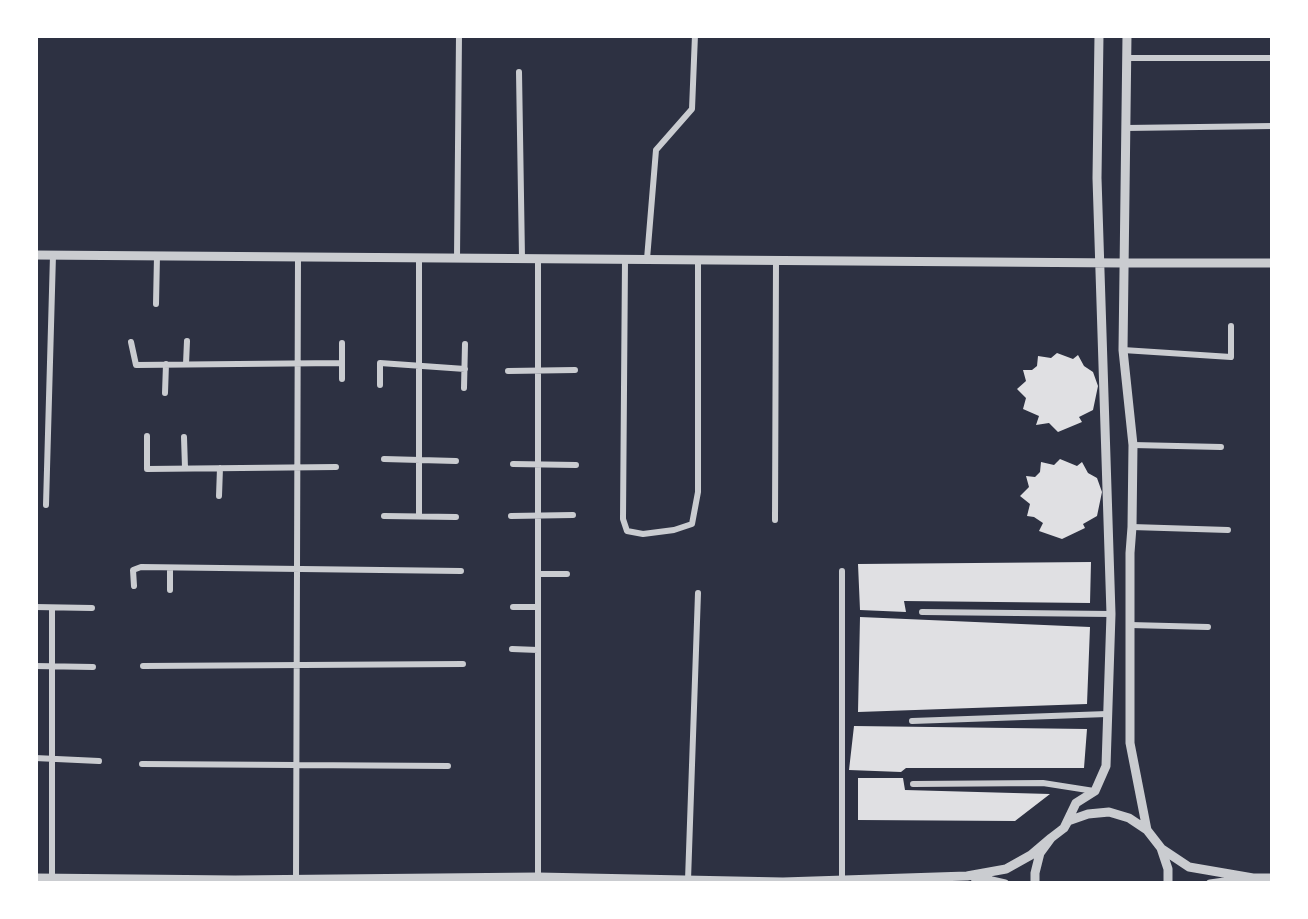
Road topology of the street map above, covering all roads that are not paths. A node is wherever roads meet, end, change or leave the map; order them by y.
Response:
1 (459, 35) edge
2 (695, 35) edge
3 (1099, 35) edge
4 (1127, 35) edge
5 (1127, 58) junction
6 (1273, 58) edge
7 (519, 72) dead end
8 (1273, 126) edge
9 (1126, 128) junction
10 (35, 255) edge
11 (53, 255) junction
12 (158, 256) junction
13 (298, 258) junction
14 (419, 258) junction
15 (456, 259) junction
16 (522, 260) junction
17 (538, 260) junction
18 (625, 260) junction
19 (647, 260) junction
20 (698, 260) junction
21 (776, 261) junction
22 (1273, 262) edge
23 (1101, 263) junction
24 (1124, 264) junction
25 (156, 304) dead end
26 (1232, 326) dead end
27 (187, 341) dead end
28 (131, 342) dead end
29 (342, 343) dead end
30 (465, 344) dead end
31 (1122, 350) junction
32 (297, 363) junction
33 (166, 364) junction
34 (186, 364) junction
35 (342, 364) junction
36 (419, 366) junction
37 (465, 369) junction
38 (538, 370) junction
39 (575, 370) dead end
40 (508, 371) dead end
41 (342, 378) dead end
42 (380, 385) dead end
43 (464, 388) dead end
44 (165, 393) dead end
45 (146, 436) dead end
46 (184, 438) dead end
47 (1133, 445) junction
48 (1222, 448) dead end
49 (384, 458) dead end
50 (419, 460) junction
51 (456, 461) dead end
52 (513, 464) dead end
53 (576, 464) dead end
54 (297, 466) junction
55 (538, 466) junction
56 (336, 467) dead end
57 (184, 468) junction
58 (220, 468) junction
59 (220, 496) dead end
60 (46, 505) dead end
61 (574, 515) dead end
62 (384, 516) dead end
63 (419, 516) junction
64 (511, 516) dead end
65 (538, 516) junction
66 (456, 517) dead end
67 (775, 520) dead end
68 (1132, 527) junction
69 (1228, 530) dead end
70 (170, 568) junction
71 (297, 568) junction
72 (461, 571) dead end
73 (842, 571) dead end
74 (538, 574) junction
75 (567, 574) dead end
76 (134, 586) dead end
77 (170, 590) dead end
78 (698, 593) dead end
79 (35, 607) edge
80 (513, 607) dead end
81 (538, 607) junction
82 (52, 608) junction
83 (92, 608) dead end
84 (922, 612) dead end
85 (1110, 614) junction
86 (1130, 625) junction
87 (1208, 627) dead end
88 (512, 649) dead end
89 (538, 650) junction
90 (296, 664) junction
91 (463, 664) dead end
92 (35, 666) edge
93 (52, 666) junction
94 (143, 666) dead end
95 (92, 667) dead end
96 (1107, 714) junction
97 (912, 722) dead end
98 (35, 758) edge
99 (52, 759) junction
100 (99, 761) dead end
101 (142, 764) dead end
102 (296, 764) junction
103 (448, 766) dead end
104 (914, 784) dead end
105 (1095, 792) junction
106 (1064, 828) junction
107 (1147, 830) junction
108 (1051, 838) junction
109 (1161, 848) junction
110 (967, 876) junction
111 (35, 878) edge
112 (1253, 878) junction
113 (1273, 878) edge
114 (296, 880) junction
115 (842, 880) junction
116 (52, 881) edge
117 (538, 881) edge
118 (688, 881) junction
119 (235, 882) edge
120 (363, 882) edge
121 (427, 882) edge
122 (668, 882) edge
123 (783, 883) edge
124 (1005, 884) edge
125 (1035, 884) edge
126 (1168, 884) edge
127 (1210, 884) edge

1 - 15 street
2 - 19 street
3 - 23 street
4 - 5 street
5 - 6 street
5 - 9 street
7 - 16 street
8 - 9 street
9 - 24 street
10 - 11 street
11 - 12 street
11 - 60 street
12 - 13 street
12 - 25 street
13 - 14 street
13 - 32 street
14 - 15 street
14 - 36 street
15 - 16 street
16 - 17 street
17 - 18 street
17 - 38 street
18 - 19 street
18 - 20 street
19 - 20 street
20 - 21 street
21 - 23 street
21 - 67 street
22 - 24 street
23 - 24 street
23 - 85 street
24 - 31 street
26 - 31 street
27 - 34 street
28 - 33 street
29 - 35 street
30 - 37 street
31 - 47 street
32 - 34 street
32 - 35 street
32 - 54 street
33 - 34 street
33 - 44 street
35 - 41 street
36 - 37 street
36 - 42 street
36 - 50 street
37 - 43 street
38 - 39 street
38 - 40 street
38 - 55 street
45 - 57 street
46 - 57 street
47 - 48 street
47 - 68 street
49 - 50 street
50 - 51 street
50 - 63 street
52 - 55 street
53 - 55 street
54 - 56 street
54 - 58 street
54 - 71 street
55 - 65 street
57 - 58 street
58 - 59 street
61 - 65 street
62 - 63 street
63 - 66 street
64 - 65 street
65 - 74 street
68 - 69 street
68 - 86 street
70 - 71 street
70 - 76 street
70 - 77 street
71 - 72 street
71 - 90 street
73 - 115 street
74 - 75 street
74 - 81 street
78 - 118 street
79 - 82 street
80 - 81 street
81 - 89 street
82 - 83 street
82 - 93 street
84 - 85 street
85 - 96 street
86 - 87 street
86 - 107 street
88 - 89 street
89 - 117 street
90 - 91 street
90 - 94 street
90 - 102 street
92 - 93 street
93 - 95 street
93 - 99 street
96 - 97 street
96 - 105 street
98 - 99 street
99 - 100 street
99 - 116 street
101 - 102 street
102 - 103 street
102 - 114 street
104 - 105 street
105 - 106 street
106 - 107 street
106 - 108 street
107 - 109 street
108 - 110 street
108 - 125 street
109 - 112 street
109 - 126 street
110 - 115 street
110 - 124 street
111 - 116 street
112 - 113 street
112 - 127 street
114 - 119 street
114 - 120 street
115 - 123 street
116 - 119 street
117 - 121 street
117 - 122 street
118 - 122 street
118 - 123 street
120 - 121 street

